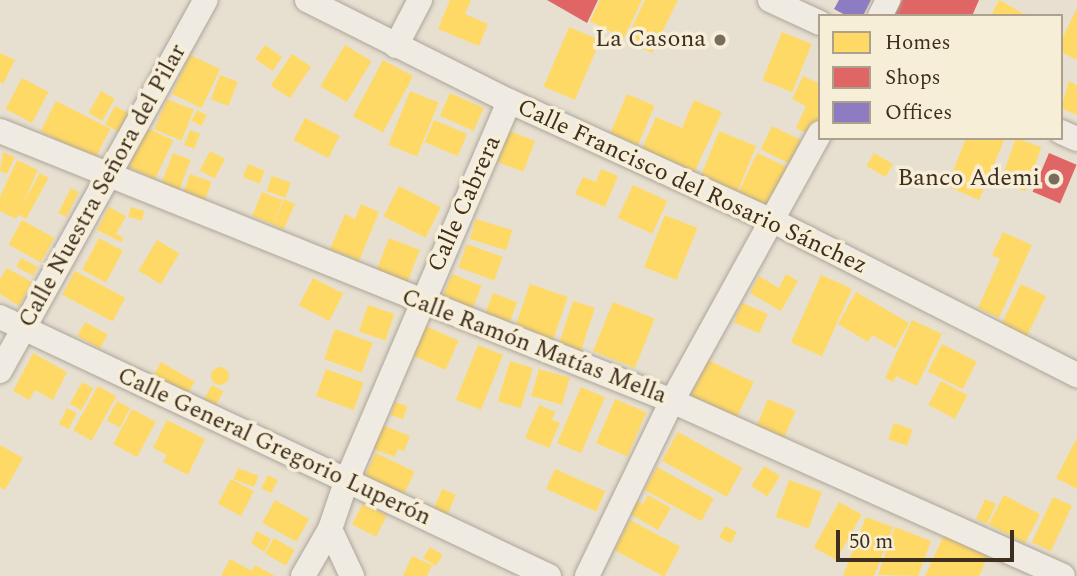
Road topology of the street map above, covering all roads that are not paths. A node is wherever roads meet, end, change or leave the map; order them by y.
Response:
1 (206, 0) edge
2 (307, 0) edge
3 (420, 0) edge
4 (770, 0) edge
5 (818, 22) edge
6 (396, 46) junction
7 (509, 102) junction
8 (0, 131) edge
9 (818, 137) edge
10 (108, 176) junction
11 (775, 222) junction
12 (421, 303) junction
13 (0, 317) edge
14 (24, 329) junction
15 (0, 371) edge
16 (1077, 375) edge
17 (672, 401) junction
18 (346, 482) junction
19 (330, 529) junction
20 (303, 576) edge
21 (352, 576) edge
22 (548, 576) edge
23 (587, 576) edge
24 (1063, 576) edge

1 - 10 street, Calle Nuestra Señora del Pilar
2 - 6 street, Calle Francisco del Rosario Sánchez
3 - 6 street
4 - 5 street
6 - 7 street, Calle Francisco del Rosario Sánchez
7 - 11 street, Calle Francisco del Rosario Sánchez
7 - 12 street, Calle Cabrera
8 - 10 street, Calle Ramón Matías Mella
9 - 11 street
10 - 12 street, Calle Ramón Matías Mella
10 - 14 street, Calle Nuestra Señora del Pilar
11 - 16 street, Calle Francisco del Rosario Sánchez
11 - 17 street
12 - 17 street, Calle Ramón Matías Mella
12 - 18 street, Calle Cabrera
13 - 14 street, Calle General Gregorio Luperón
14 - 15 street, Calle Nuestra Señora del Pilar
14 - 18 street, Calle General Gregorio Luperón
17 - 23 street
17 - 24 street, Calle Ramón Matías Mella
18 - 19 street, Calle Cabrera
18 - 22 street, Calle General Gregorio Luperón
19 - 20 street, Calle Cabrera
19 - 21 street

